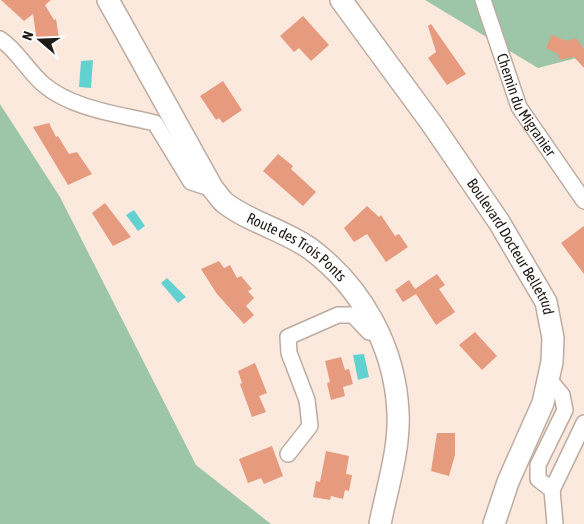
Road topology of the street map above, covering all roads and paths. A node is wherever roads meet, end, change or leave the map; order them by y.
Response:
1 (108, 0) edge
2 (341, 0) edge
3 (483, 0) edge
4 (0, 39) edge
5 (213, 189) junction
6 (584, 201) edge
7 (380, 333) junction
8 (548, 378) junction
9 (584, 423) edge
10 (288, 454) dead end
11 (552, 490) junction
12 (380, 524) edge
13 (494, 524) edge
14 (555, 524) edge

1 - 5 street, Route des Trois Ponts
2 - 8 street, Boulevard Docteur Belletrud
3 - 6 street, Chemin du Migranier
4 - 5 street
5 - 7 street, Route des Trois Ponts
7 - 10 street
7 - 12 street, Route des Trois Ponts
8 - 11 street
8 - 13 street, Boulevard Docteur Belletrud
9 - 11 street
11 - 14 street

